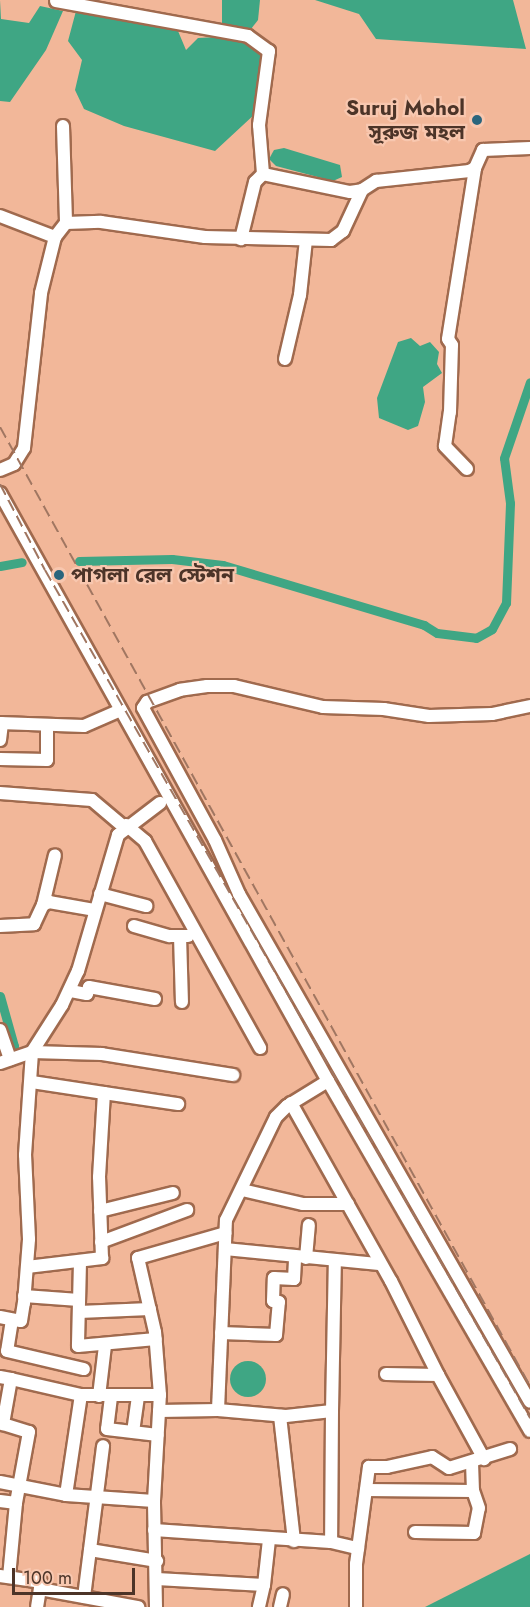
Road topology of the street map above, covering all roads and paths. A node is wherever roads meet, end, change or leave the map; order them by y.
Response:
1 (56, 1) edge
2 (63, 126) dead end
3 (530, 148) edge
4 (475, 168) junction
5 (263, 174) junction
6 (362, 190) junction
7 (0, 216) edge
8 (66, 223) junction
9 (55, 237) junction
10 (241, 239) junction
11 (306, 240) junction
12 (285, 358) dead end
13 (466, 469) dead end
14 (0, 470) edge
15 (0, 494) edge
16 (530, 706) edge
17 (121, 710) junction
18 (1, 723) edge
19 (48, 725) junction
20 (0, 740) edge
21 (0, 759) edge
22 (0, 793) edge
23 (160, 802) dead end
24 (125, 826) junction
25 (55, 855) dead end
26 (100, 894) junction
27 (43, 905) junction
28 (146, 906) dead end
29 (96, 910) junction
30 (0, 926) edge
31 (134, 926) dead end
32 (180, 936) junction
33 (198, 936) junction
34 (71, 991) junction
35 (154, 999) dead end
36 (182, 1002) dead end
37 (1, 1034) edge
38 (260, 1048) dead end
39 (32, 1052) junction
40 (6, 1059) edge
41 (233, 1075) dead end
42 (328, 1081) junction
43 (32, 1082) junction
44 (104, 1093) junction
45 (291, 1103) junction
46 (178, 1104) dead end
47 (242, 1190) junction
48 (173, 1193) dead end
49 (348, 1204) junction
50 (187, 1210) dead end
51 (100, 1211) junction
52 (309, 1225) dead end
53 (225, 1233) junction
54 (101, 1242) junction
55 (225, 1249) junction
56 (301, 1257) junction
57 (335, 1260) junction
58 (80, 1262) junction
59 (379, 1264) junction
60 (27, 1267) junction
61 (24, 1296) junction
62 (79, 1306) junction
63 (150, 1309) junction
64 (6, 1318) edge
65 (221, 1333) junction
66 (156, 1339) junction
67 (105, 1346) junction
68 (84, 1370) dead end
69 (386, 1374) dead end
70 (438, 1375) junction
71 (6, 1378) edge
72 (81, 1395) junction
73 (160, 1395) junction
74 (105, 1396) junction
75 (138, 1397) junction
76 (530, 1402) edge
77 (218, 1410) junction
78 (159, 1411) junction
79 (332, 1411) junction
80 (280, 1416) junction
81 (530, 1431) edge
82 (134, 1432) junction
83 (158, 1435) junction
84 (103, 1446) dead end
85 (510, 1449) dead end
86 (478, 1462) junction
87 (0, 1482) edge
88 (17, 1485) junction
89 (366, 1490) junction
90 (473, 1491) junction
91 (66, 1495) junction
92 (95, 1498) junction
93 (0, 1501) edge
94 (153, 1501) junction
95 (16, 1503) junction
96 (154, 1530) junction
97 (415, 1532) dead end
98 (269, 1540) junction
99 (294, 1541) junction
100 (332, 1542) junction
101 (358, 1548) junction
102 (90, 1550) junction
103 (158, 1561) junction
104 (5, 1577) edge
105 (157, 1579) junction
106 (264, 1584) junction
107 (40, 1589) junction
108 (283, 1594) dead end
109 (84, 1598) junction
110 (37, 1607) edge
111 (138, 1607) edge
112 (156, 1607) edge
113 (259, 1607) edge
114 (280, 1607) edge
115 (356, 1607) edge

1 - 5 street
2 - 8 street
3 - 4 street
4 - 6 street
4 - 13 street
5 - 6 street
5 - 10 street
6 - 11 street
7 - 9 street
8 - 9 street
8 - 10 street
9 - 14 street
10 - 11 street
11 - 12 street
15 - 17 street
16 - 76 street
17 - 19 street
17 - 42 street
18 - 19 street
18 - 20 street
19 - 21 street
22 - 24 street
23 - 24 street
24 - 26 street
24 - 33 street
25 - 27 street
26 - 28 street
26 - 29 street
27 - 29 street
27 - 30 street
29 - 34 street
31 - 32 street
32 - 33 street
32 - 36 street
33 - 38 street
34 - 35 street
34 - 39 street
37 - 40 street
39 - 40 street
39 - 41 street
39 - 43 street
42 - 45 street
42 - 81 street
43 - 44 street
43 - 60 street
44 - 46 street
44 - 51 street
45 - 47 street
45 - 49 street
47 - 49 street
47 - 53 street
48 - 51 street
49 - 59 street
50 - 54 street
51 - 54 street
52 - 56 street
53 - 55 street
53 - 63 street
54 - 58 street
55 - 56 street
55 - 65 street
56 - 57 street
56 - 65 street
57 - 59 street
57 - 79 street
58 - 60 street
58 - 62 street
59 - 70 street
60 - 61 street
61 - 62 street
61 - 64 street
62 - 63 street
62 - 67 street
63 - 66 street
64 - 68 street
65 - 77 street
66 - 67 street
66 - 73 street
67 - 74 street
69 - 70 street
70 - 86 street
71 - 72 street
71 - 88 street
72 - 74 street
72 - 91 street
73 - 75 street
73 - 78 street
74 - 75 street
74 - 82 street
75 - 82 street
77 - 78 street
77 - 80 street
78 - 83 street
79 - 80 street
79 - 100 street
80 - 99 street
82 - 83 street
83 - 94 street
84 - 92 street
85 - 86 street
86 - 89 street
86 - 90 street
87 - 88 street
88 - 91 street
88 - 95 street
89 - 90 street
89 - 101 street
90 - 97 street
91 - 92 street
92 - 94 street
92 - 102 street
93 - 95 street
94 - 96 street
95 - 104 street
96 - 98 street
96 - 103 street
98 - 99 street
98 - 106 street
99 - 100 street
100 - 101 street
101 - 115 street
102 - 103 street
102 - 109 street
103 - 105 street
104 - 107 street
105 - 106 street
105 - 112 street
106 - 113 street
107 - 109 street
107 - 110 street
108 - 114 street
109 - 111 street

